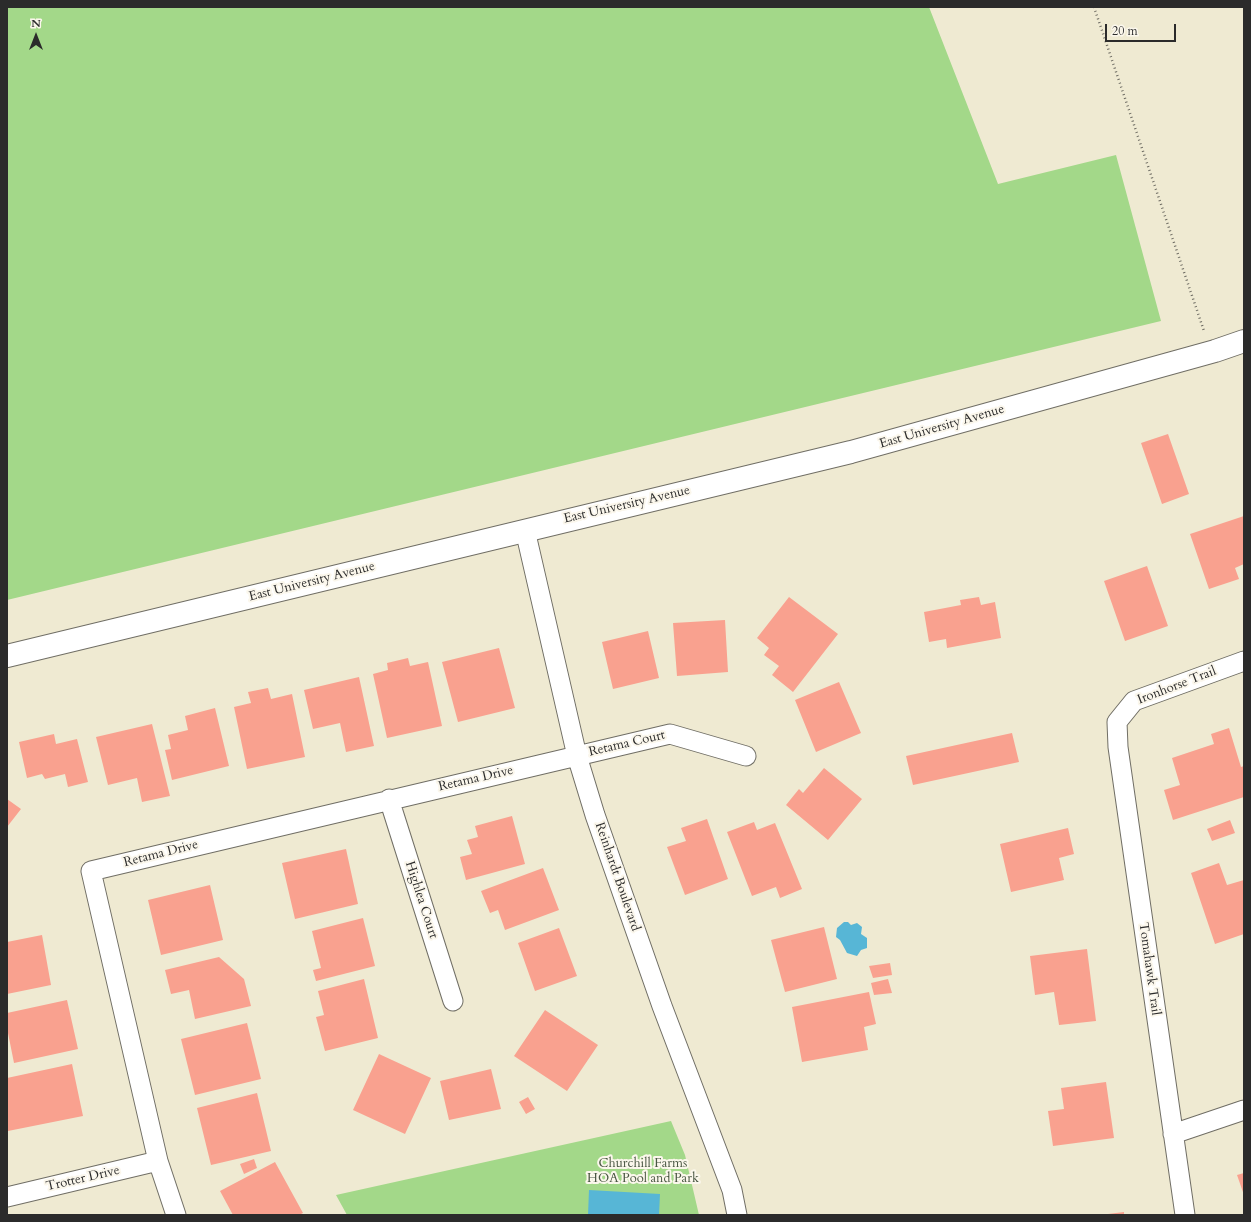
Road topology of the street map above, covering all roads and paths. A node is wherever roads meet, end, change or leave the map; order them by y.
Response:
1 (1094, 7) edge
2 (1244, 341) edge
3 (1215, 351) junction
4 (525, 530) junction
5 (7, 656) edge
6 (1244, 661) edge
7 (1117, 722) joint
8 (577, 756) junction
9 (746, 756) dead end
10 (389, 799) junction
11 (453, 1001) dead end
12 (1244, 1110) edge
13 (1172, 1134) junction
14 (158, 1161) junction
15 (7, 1197) edge
16 (176, 1215) edge
17 (737, 1215) edge
18 (1185, 1215) edge

1 - 3 path
2 - 3 main road, East University Avenue
3 - 4 main road, East University Avenue
4 - 5 main road, East University Avenue
4 - 8 street, Reinhardt Boulevard
6 - 7 street, Ironhorse Trail
7 - 13 street, Tomahawk Trail
8 - 9 street, Retama Court
8 - 10 street, Retama Drive
8 - 17 street, Reinhardt Boulevard
10 - 11 street, Highlea Court
10 - 14 street, Retama Drive
12 - 13 street
13 - 18 street, Tomahawk Trail
14 - 15 street, Trotter Drive
14 - 16 street, Retama Drive

